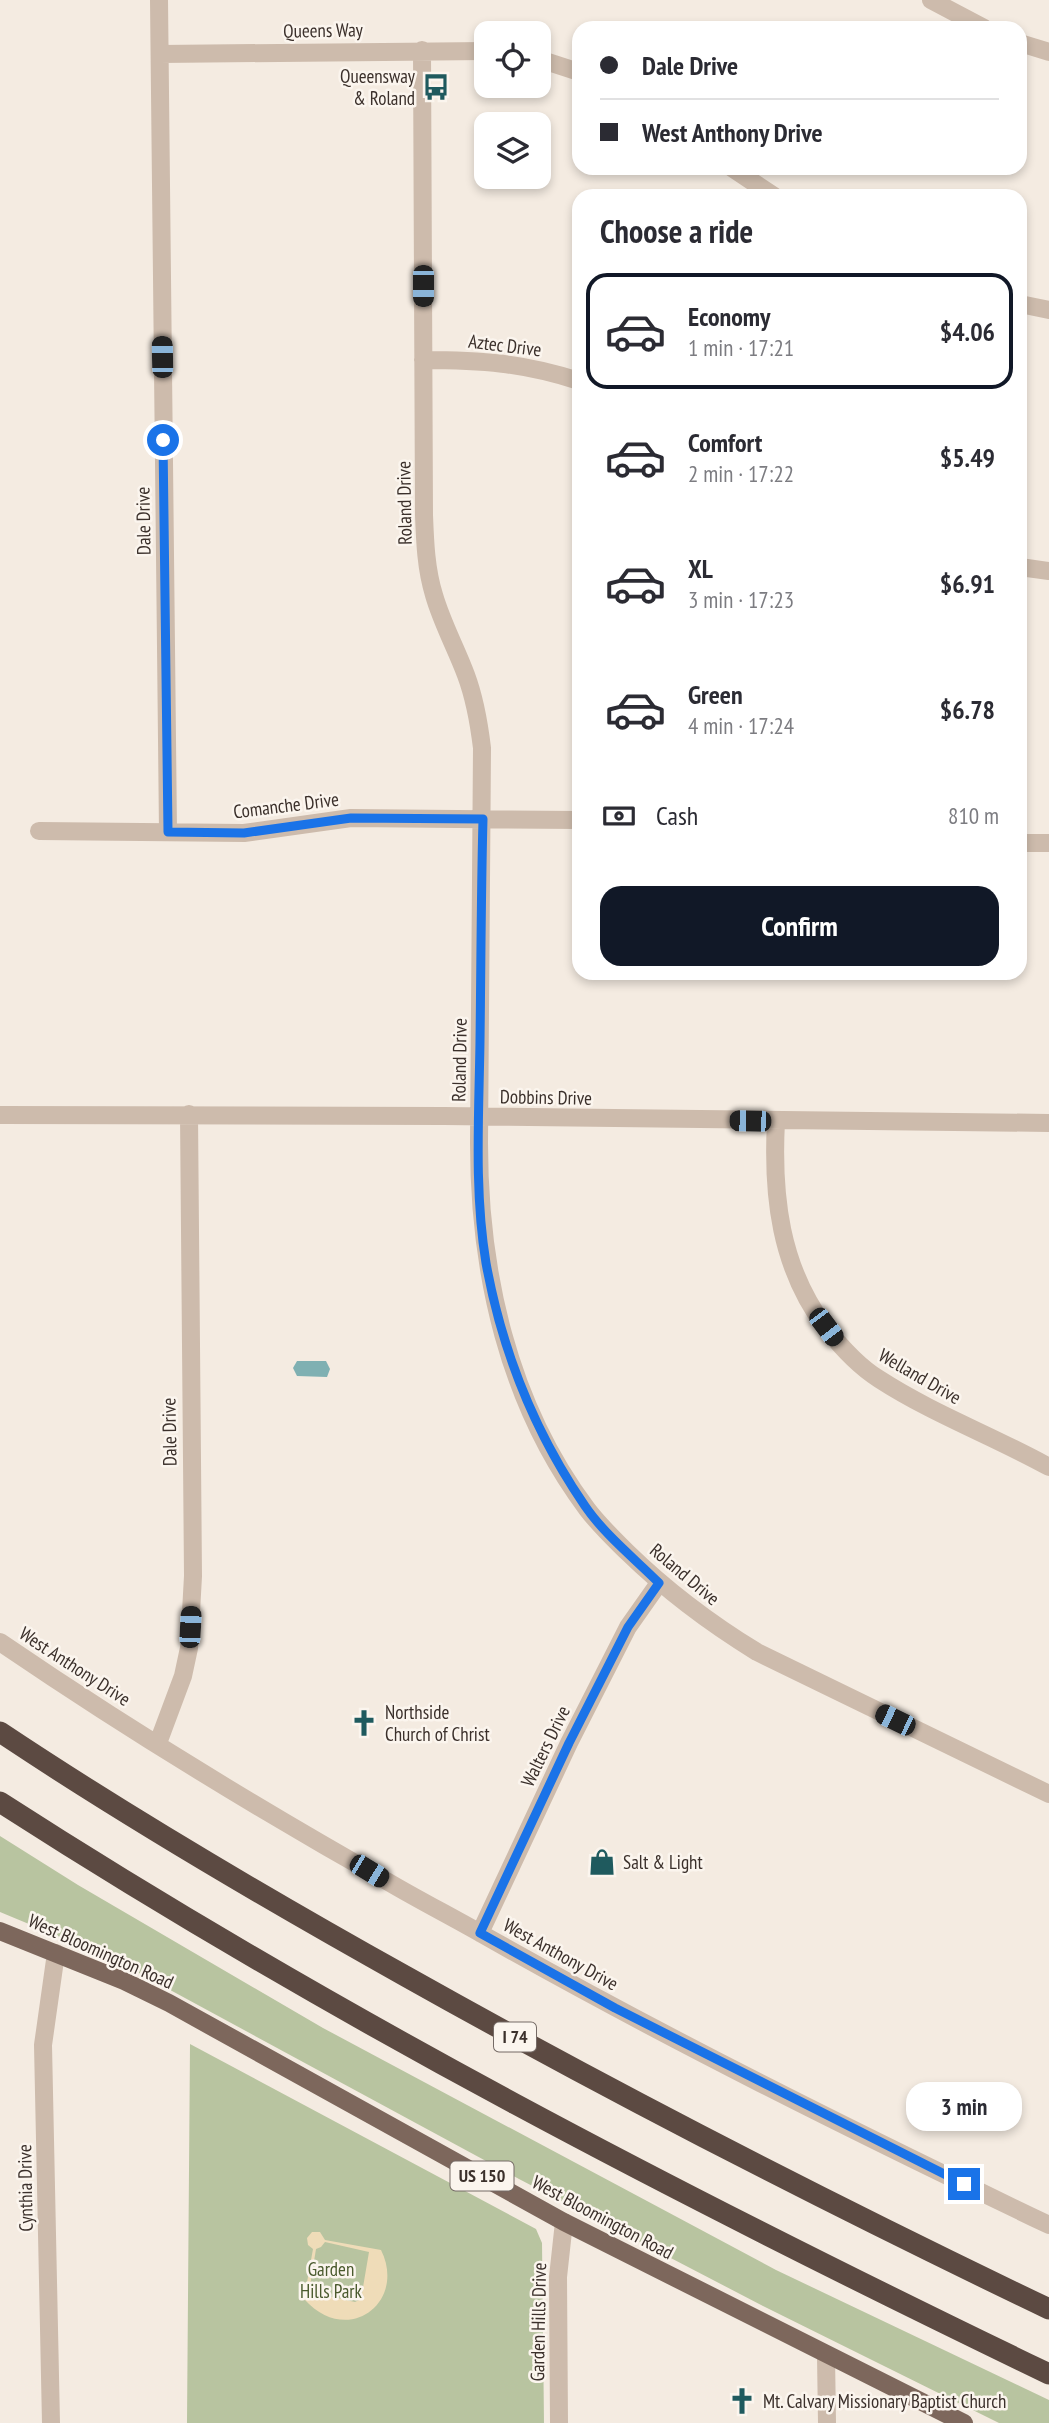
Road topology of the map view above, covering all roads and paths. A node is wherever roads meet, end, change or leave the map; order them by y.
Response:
1 (159, 0) edge
2 (930, 0) edge
3 (970, 21) edge
4 (1027, 45) edge
5 (422, 50) junction
6 (474, 51) edge
7 (1049, 52) edge
8 (160, 54) junction
9 (551, 63) edge
10 (572, 70) edge
11 (742, 175) edge
12 (764, 189) edge
13 (1027, 305) edge
14 (1049, 310) edge
15 (423, 360) junction
16 (572, 379) edge
17 (1027, 568) edge
18 (1049, 571) edge
19 (483, 819) junction
20 (572, 820) edge
21 (39, 831) dead end
22 (168, 832) junction
23 (1027, 843) edge
24 (1049, 843) edge
25 (189, 1114) junction
26 (0, 1115) edge
27 (479, 1117) junction
28 (776, 1121) junction
29 (1049, 1123) edge
30 (1049, 1467) edge
31 (659, 1583) junction
32 (0, 1642) edge
33 (0, 1732) edge
34 (158, 1743) junction
35 (1049, 1794) edge
36 (0, 1802) edge
37 (0, 1931) edge
38 (480, 1933) junction
39 (56, 1953) junction
40 (564, 2222) junction
41 (1049, 2225) edge
42 (1049, 2309) edge
43 (826, 2355) junction
44 (1049, 2374) edge
45 (51, 2423) edge
46 (559, 2423) edge
47 (827, 2423) edge
48 (964, 2423) edge

1 - 8 street, Dale Drive
2 - 3 street
4 - 7 street
5 - 6 street, Queens Way
5 - 8 street, Queens Way
5 - 15 street, Roland Drive
8 - 22 street, Dale Drive
9 - 10 street
11 - 12 street
13 - 14 street
15 - 16 street, Aztec Drive
15 - 19 street, Roland Drive
17 - 18 street
19 - 20 street, Comanche Drive
19 - 22 street, Comanche Drive
19 - 27 street, Roland Drive
21 - 22 street, Comanche Drive
23 - 24 street
25 - 26 street, Dobbins Drive
25 - 27 street, Dobbins Drive
25 - 34 street, Dale Drive
27 - 28 street, Dobbins Drive
27 - 31 street, Roland Drive
28 - 29 street, Dobbins Drive
28 - 30 street, Welland Drive
31 - 35 street, Roland Drive
31 - 38 street, Walters Drive
32 - 34 street, West Anthony Drive
33 - 42 highway, I 74
34 - 38 street, West Anthony Drive
36 - 44 highway
37 - 39 main road, West Bloomington Road / US 150
38 - 41 street, West Anthony Drive
39 - 40 main road, West Bloomington Road / US 150
39 - 45 street, Cynthia Drive
40 - 43 main road, West Bloomington Road / US 150
40 - 46 street, Garden Hills Drive
43 - 47 street
43 - 48 main road, West Bloomington Road / US 150

